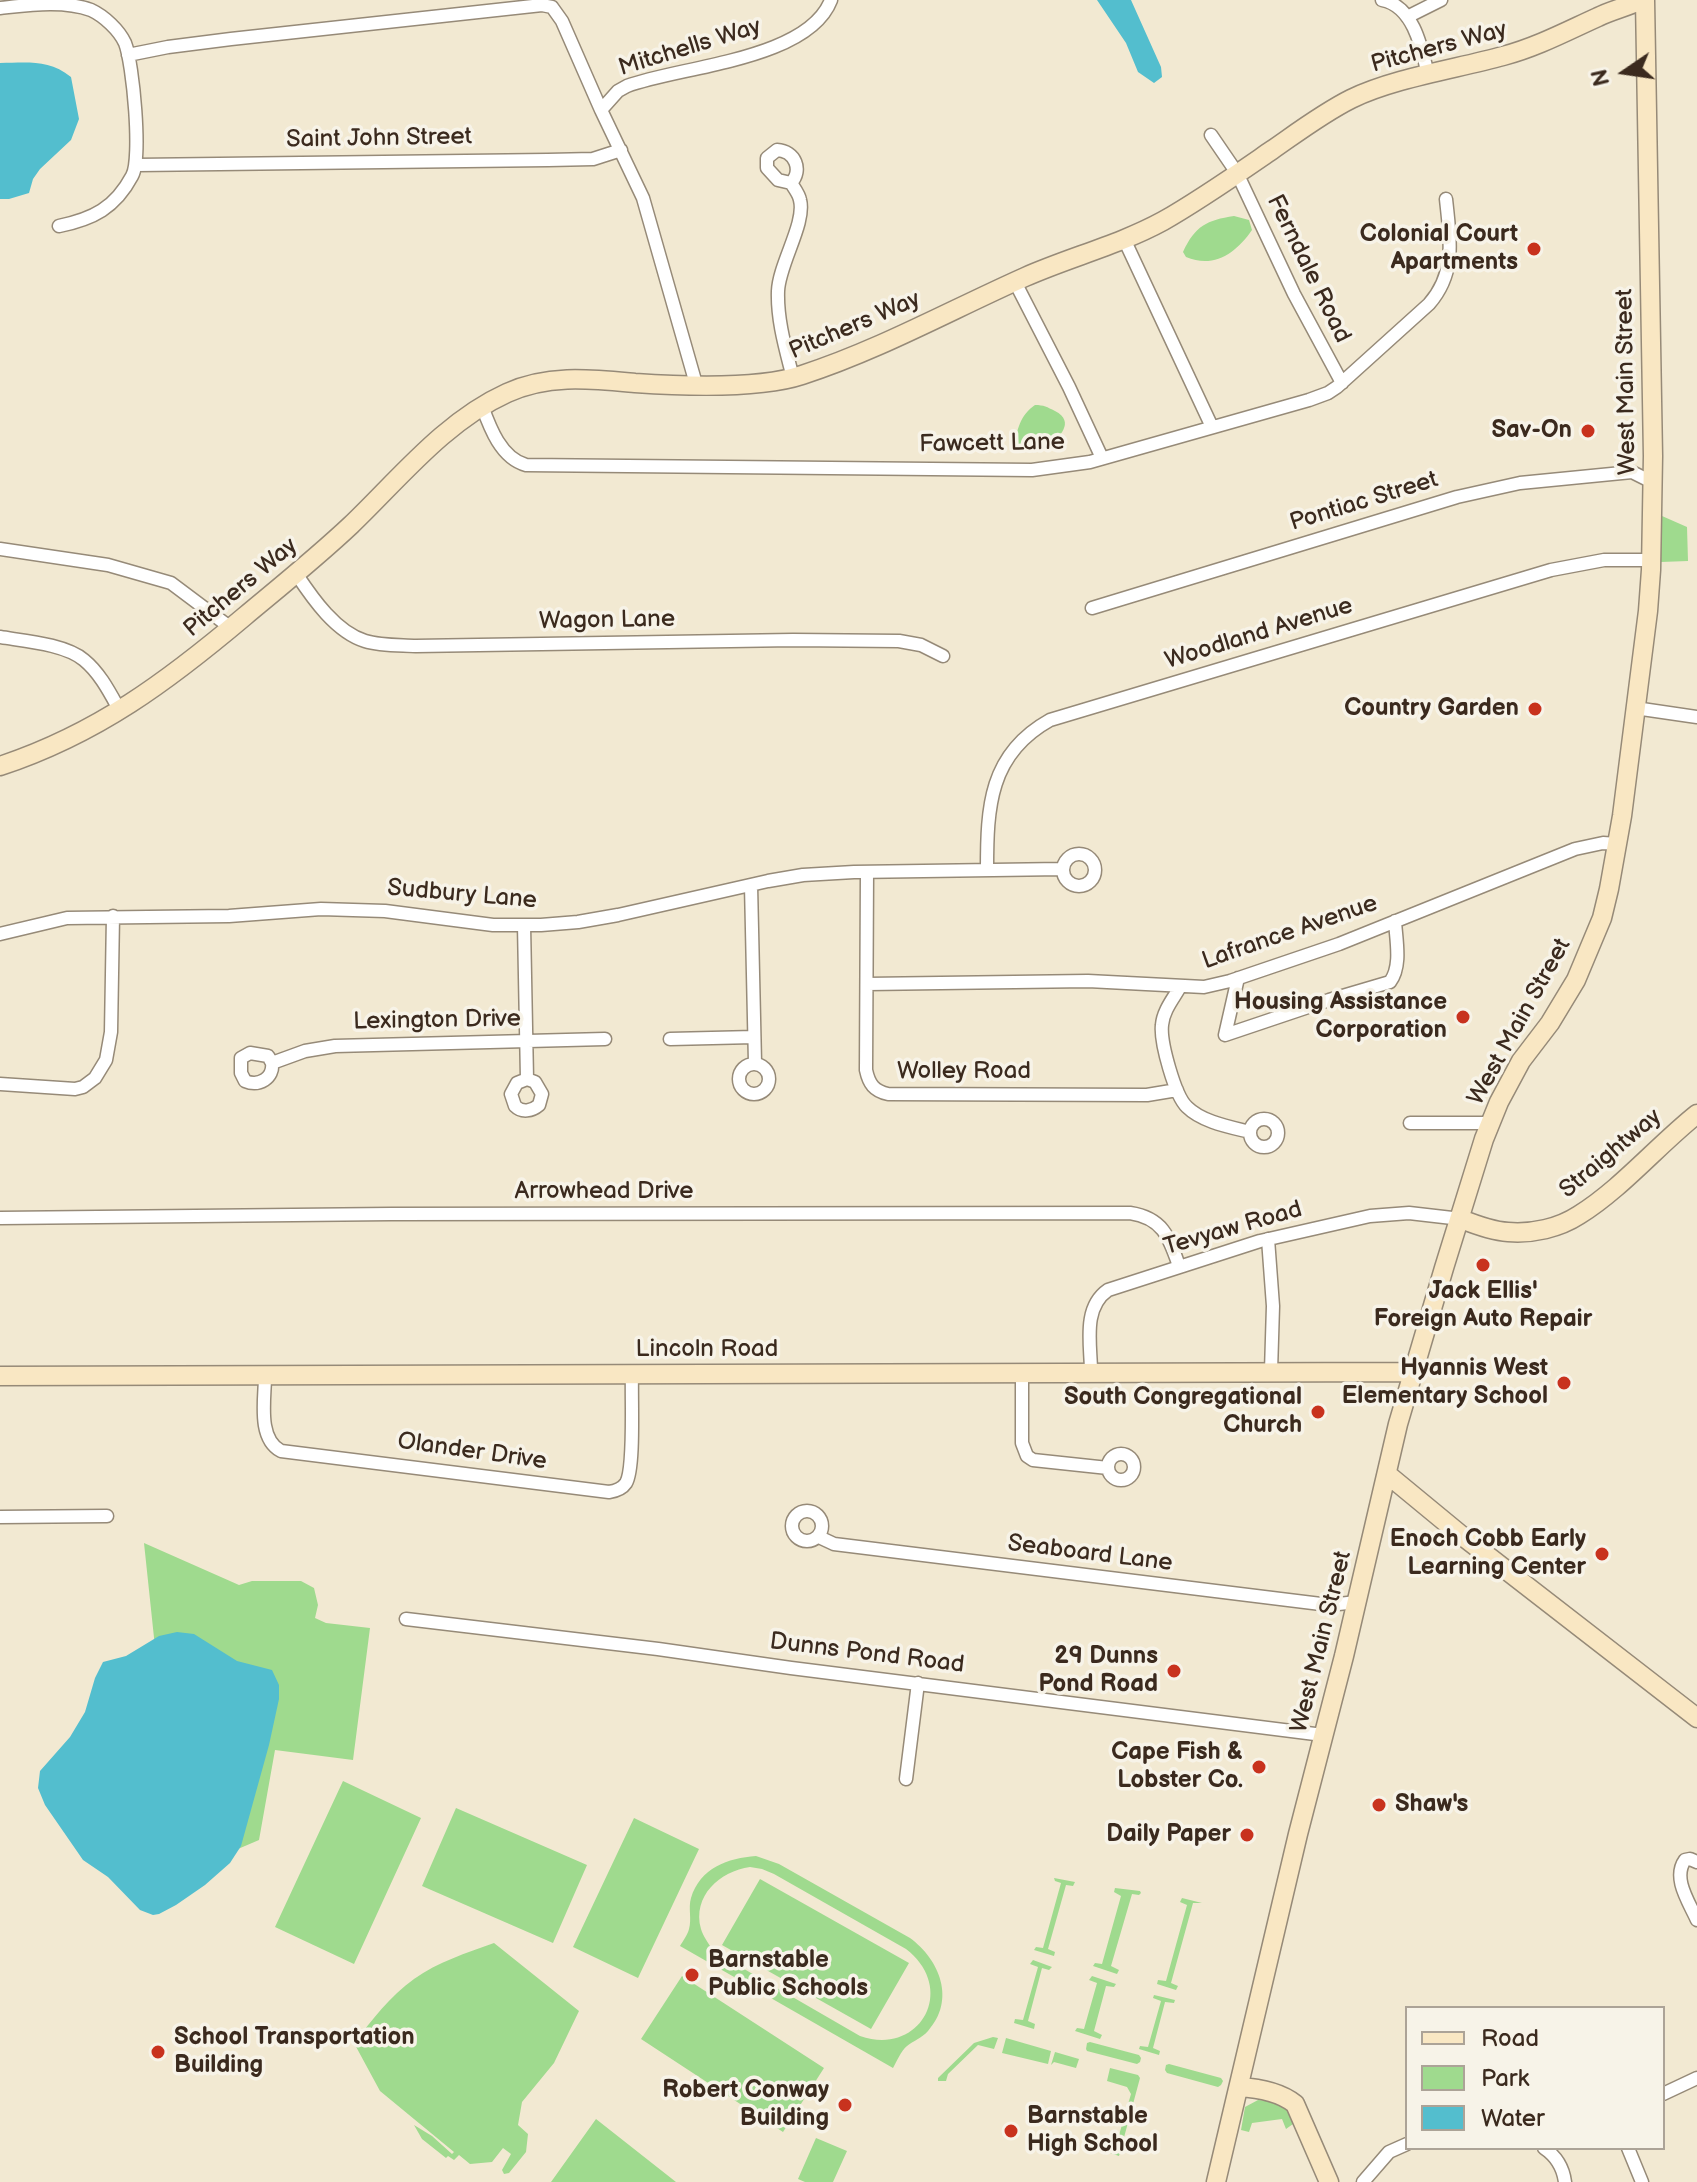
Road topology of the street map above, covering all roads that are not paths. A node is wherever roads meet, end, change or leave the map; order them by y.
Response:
1 (831, 0) edge
2 (1382, 0) edge
3 (1441, 0) edge
4 (1643, 0) edge
5 (555, 4) edge
6 (0, 8) edge
7 (1407, 17) junction
8 (128, 55) junction
9 (1428, 75) junction
10 (601, 110) junction
11 (1211, 135) dead end
12 (621, 150) junction
13 (137, 165) junction
14 (1237, 173) junction
15 (791, 183) dead end
16 (1446, 199) dead end
17 (59, 226) dead end
18 (1124, 239) junction
19 (1015, 282) junction
20 (793, 378) junction
21 (1342, 383) junction
22 (696, 384) junction
23 (482, 406) junction
24 (1212, 427) junction
25 (1102, 458) junction
26 (1652, 482) junction
27 (0, 549) edge
28 (1652, 560) junction
29 (297, 575) junction
30 (1092, 608) dead end
31 (231, 628) junction
32 (0, 637) edge
33 (943, 656) dead end
34 (1635, 708) junction
35 (120, 711) junction
36 (1697, 717) edge
37 (0, 766) edge
38 (1617, 844) junction
39 (1062, 869) dead end
40 (987, 870) junction
41 (867, 872) junction
42 (751, 885) junction
43 (113, 916) junction
44 (1395, 921) junction
45 (524, 925) junction
46 (0, 934) edge
47 (1238, 978) junction
48 (867, 984) junction
49 (1180, 987) junction
50 (754, 1037) junction
51 (605, 1039) dead end
52 (670, 1039) dead end
53 (526, 1041) junction
54 (272, 1063) dead end
55 (755, 1063) dead end
56 (527, 1079) dead end
57 (0, 1084) edge
58 (1177, 1090) junction
59 (1697, 1114) edge
60 (1410, 1123) dead end
61 (1491, 1123) junction
62 (1250, 1132) dead end
63 (0, 1218) edge
64 (1461, 1219) junction
65 (1268, 1239) junction
66 (1179, 1266) junction
67 (1271, 1371) junction
68 (1091, 1372) junction
69 (1414, 1372) junction
70 (1022, 1373) junction
71 (632, 1375) junction
72 (0, 1376) edge
73 (265, 1376) junction
74 (1108, 1468) dead end
75 (1387, 1474) junction
76 (107, 1516) dead end
77 (0, 1517) edge
78 (819, 1537) dead end
79 (1357, 1602) junction
80 (406, 1619) dead end
81 (918, 1683) junction
82 (1697, 1718) edge
83 (1323, 1735) junction
84 (906, 1779) dead end
85 (1697, 1862) edge
86 (1697, 1920) edge
87 (1697, 2078) edge
88 (1239, 2087) junction
89 (1665, 2093) edge
90 (1405, 2145) edge
91 (1546, 2150) edge
92 (1629, 2150) edge
93 (1216, 2182) edge
94 (1329, 2182) edge
95 (1363, 2182) edge
96 (1565, 2182) edge
97 (1642, 2182) edge

1 - 10 street, Mitchells Way
2 - 7 street
3 - 7 street
4 - 9 main road, Pitchers Way
4 - 26 main road, West Main Street
5 - 8 street
5 - 10 street
6 - 8 street
7 - 9 street
8 - 13 street
9 - 14 main road, Pitchers Way
10 - 12 street, Mitchells Way
11 - 14 street, Ferndale Road
12 - 13 street, Saint John Street
12 - 22 street, Mitchells Way
13 - 17 street
14 - 18 main road, Pitchers Way
14 - 21 street, Ferndale Road
15 - 20 street
16 - 21 street, Fawcett Lane
18 - 19 main road, Pitchers Way
18 - 24 street
19 - 20 main road, Pitchers Way
19 - 25 street
20 - 22 main road, Pitchers Way
21 - 24 street, Fawcett Lane
22 - 23 main road, Pitchers Way
23 - 25 street, Fawcett Lane
23 - 29 main road, Pitchers Way
24 - 25 street, Fawcett Lane
26 - 28 main road, West Main Street
26 - 30 street, Pontiac Street
27 - 31 street
28 - 34 main road, West Main Street
28 - 40 street, Woodland Avenue
29 - 31 main road, Pitchers Way
29 - 33 street, Wagon Lane
31 - 35 main road, Pitchers Way
32 - 35 street
34 - 36 street
34 - 38 main road, West Main Street
35 - 37 main road, Pitchers Way
38 - 44 street, Lafrance Avenue
38 - 61 main road, West Main Street
39 - 40 street, Sudbury Lane
40 - 41 street, Sudbury Lane
41 - 42 street, Sudbury Lane
41 - 48 street, Wolley Road
42 - 45 street, Sudbury Lane
42 - 50 street
43 - 45 street, Sudbury Lane
43 - 46 street, Sudbury Lane
43 - 57 street
44 - 47 street, Lafrance Avenue
44 - 47 street
45 - 53 street
47 - 49 street, Lafrance Avenue
48 - 49 street, Lafrance Avenue
48 - 58 street, Wolley Road
49 - 58 street
50 - 52 street
50 - 55 street
51 - 53 street, Lexington Drive
53 - 54 street, Lexington Drive
53 - 56 street
58 - 62 street
59 - 64 main road, Straightway
60 - 61 street
61 - 64 main road, West Main Street
63 - 66 street, Arrowhead Drive
64 - 65 street, Tevyaw Road
64 - 69 main road, West Main Street
65 - 66 street, Tevyaw Road
65 - 67 street
66 - 68 street, Tevyaw Road
67 - 68 main road, Lincoln Road
67 - 69 main road, Lincoln Road
68 - 70 main road, Lincoln Road
69 - 75 main road, West Main Street
70 - 71 main road, Lincoln Road
70 - 74 street
71 - 73 main road, Lincoln Road
71 - 73 street, Olander Drive
72 - 73 main road, Lincoln Road
75 - 79 main road, West Main Street
75 - 82 main road
76 - 77 street
78 - 79 street, Seaboard Lane
79 - 83 main road, West Main Street
80 - 81 street, Dunns Pond Road
81 - 83 street, Dunns Pond Road
81 - 84 street
83 - 88 main road, West Main Street
85 - 86 street
87 - 89 street
88 - 93 main road, West Main Street
88 - 94 main road
90 - 95 street
91 - 96 street
92 - 97 street

